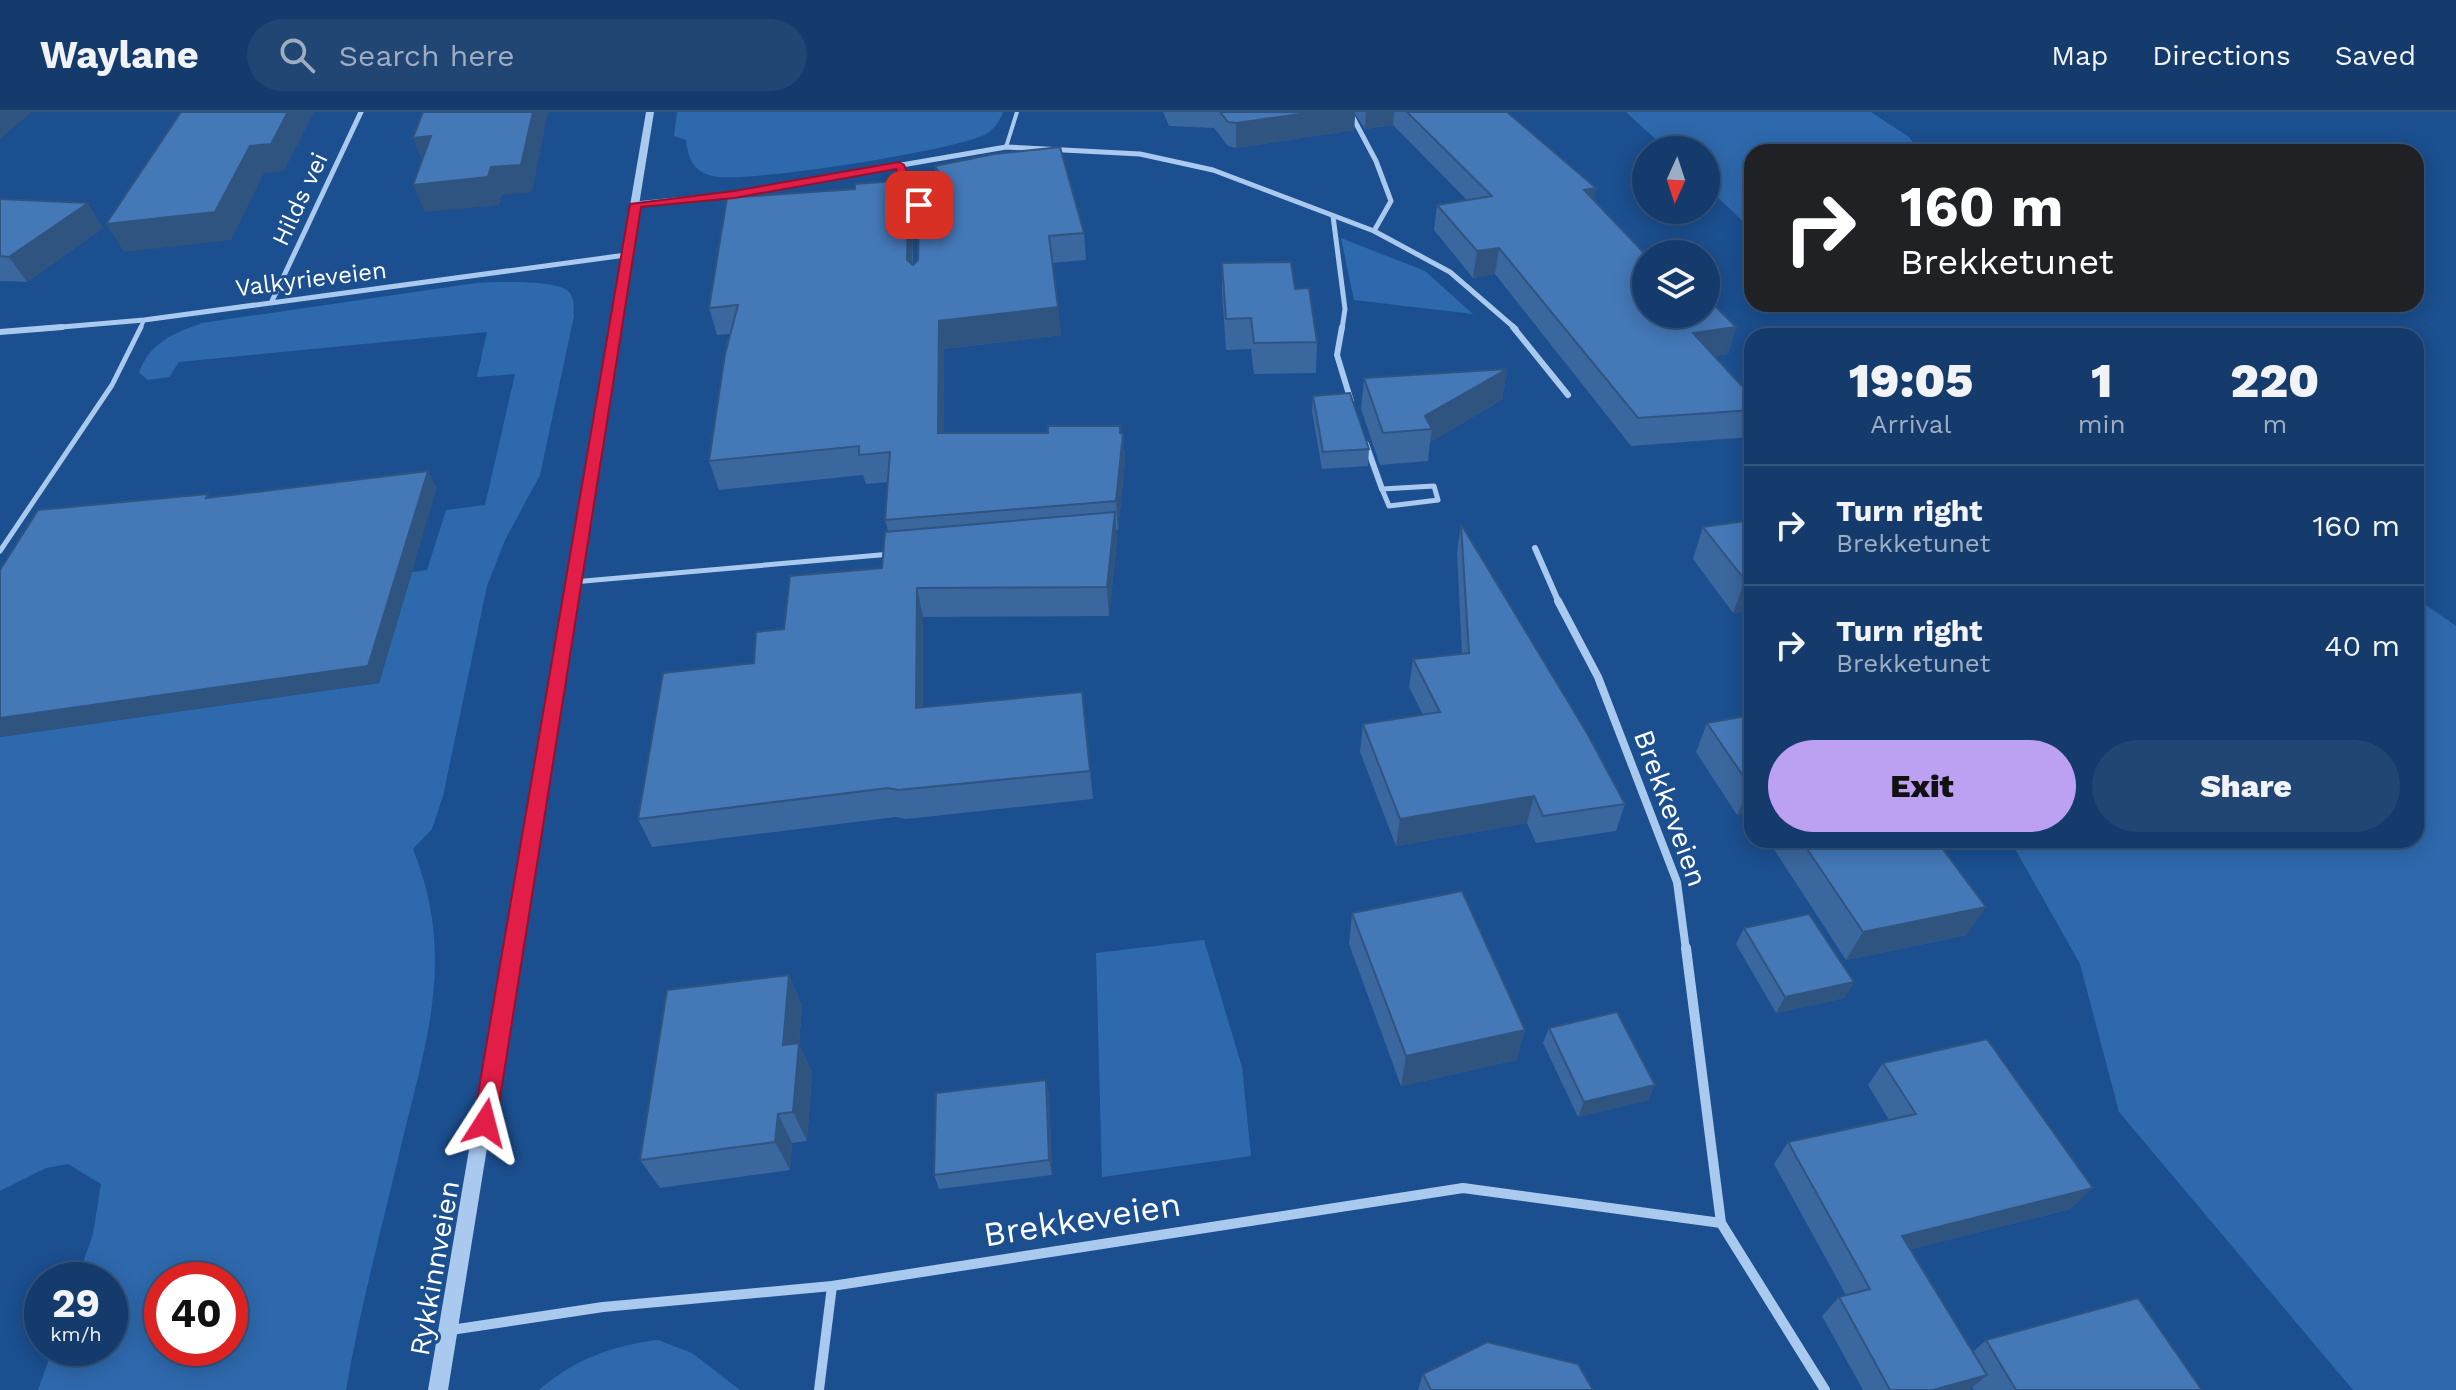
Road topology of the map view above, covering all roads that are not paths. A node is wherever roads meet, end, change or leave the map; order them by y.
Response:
1 (361, 112) edge
2 (650, 112) edge
3 (1017, 112) edge
4 (1350, 112) edge
5 (1006, 147) junction
6 (899, 165) junction
7 (636, 204) junction
8 (1333, 216) junction
9 (919, 221) edge
10 (1374, 231) junction
11 (626, 255) junction
12 (272, 301) junction
13 (144, 320) junction
14 (0, 332) edge
15 (1568, 395) dead end
16 (1352, 405) edge
17 (1362, 433) edge
18 (1382, 489) junction
19 (1535, 548) dead end
20 (0, 551) edge
21 (902, 553) edge
22 (573, 582) junction
23 (1721, 1223) junction
24 (832, 1286) junction
25 (450, 1330) junction
26 (438, 1390) edge
27 (819, 1390) edge
28 (1825, 1390) edge

1 - 12 street, Hilds vei
2 - 7 street, Rykkinnveien
3 - 5 lane
4 - 10 street
5 - 6 street
5 - 8 street
6 - 7 street
6 - 9 street
7 - 11 street, Rykkinnveien
8 - 10 street
8 - 16 street
10 - 15 street
11 - 12 street, Valkyrieveien
11 - 22 street, Rykkinnveien
12 - 13 street, Valkyrieveien
13 - 14 street, Valkyrieveien
13 - 20 lane
17 - 18 street
18 - 18 lane
19 - 23 street, Brekkeveien
21 - 22 lane
22 - 25 street, Rykkinnveien
23 - 24 street, Brekkeveien
23 - 28 street, Brekkeveien
24 - 25 street, Brekkeveien
24 - 27 street
25 - 26 street, Rykkinnveien

